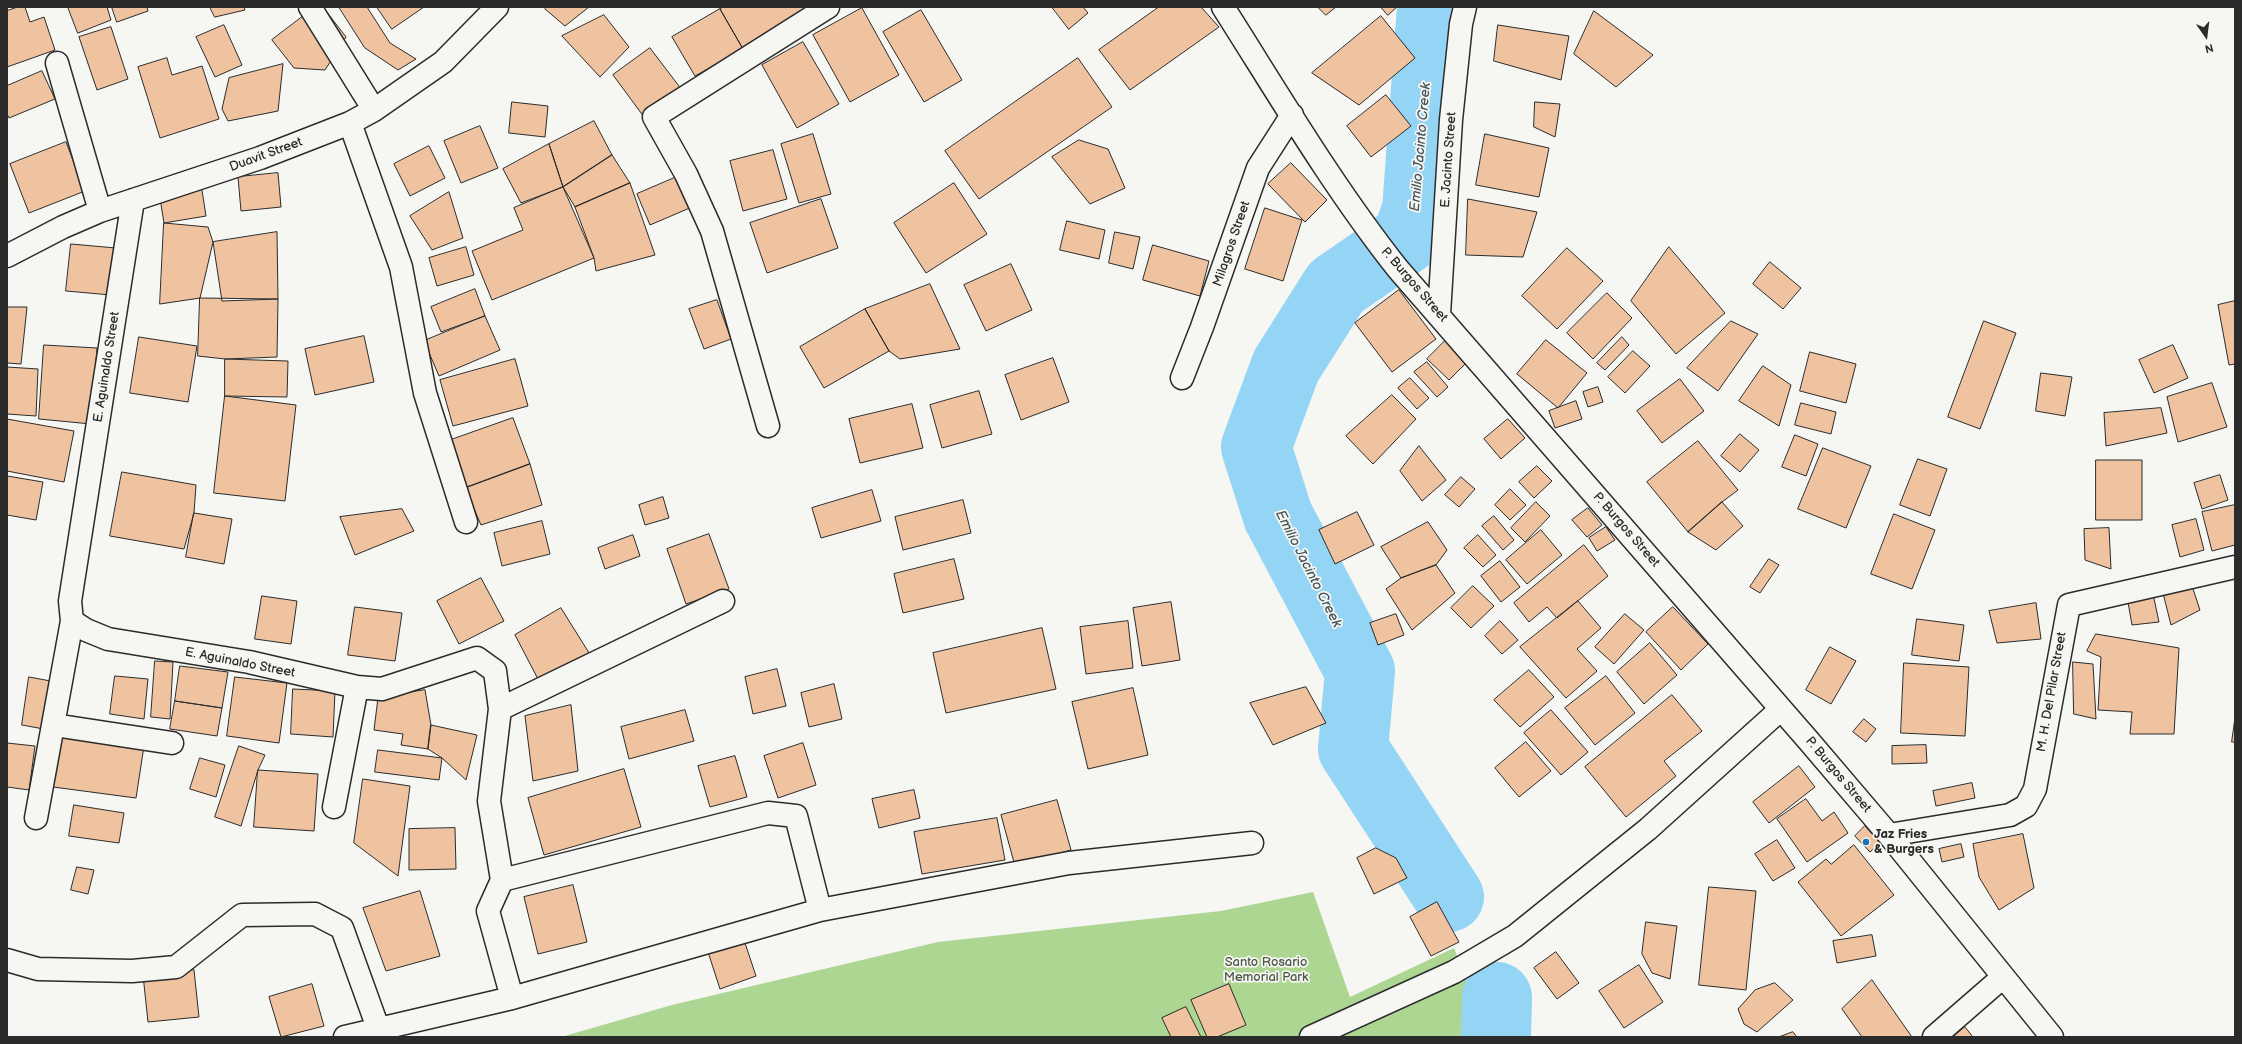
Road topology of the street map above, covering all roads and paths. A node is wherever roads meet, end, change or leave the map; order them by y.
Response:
1 (310, 7) edge
2 (497, 7) edge
3 (828, 7) edge
4 (1223, 7) edge
5 (1465, 7) edge
6 (57, 63) dead end
7 (374, 110) junction
8 (1292, 115) junction
9 (350, 123) junction
10 (133, 200) junction
11 (100, 211) junction
12 (7, 256) edge
13 (1439, 314) junction
14 (1182, 378) dead end
15 (768, 426) dead end
16 (466, 522) dead end
17 (2235, 567) edge
18 (722, 601) dead end
19 (72, 620) junction
20 (356, 688) junction
21 (500, 709) junction
22 (1781, 709) junction
23 (54, 725) junction
24 (172, 743) dead end
25 (334, 807) dead end
26 (36, 818) dead end
27 (1889, 835) junction
28 (1252, 843) dead end
29 (502, 880) junction
30 (820, 910) junction
31 (7, 960) edge
32 (2003, 976) junction
33 (512, 998) junction
34 (378, 1028) junction
35 (1343, 1031) edge
36 (345, 1037) edge
37 (1311, 1037) edge
38 (1934, 1037) edge
39 (2052, 1037) edge

1 - 7 street
2 - 7 street, Duavit Street
3 - 15 street
4 - 8 street, P. Burgos Street
5 - 13 street, E. Jacinto Street
6 - 11 street
7 - 9 street, Duavit Street
8 - 13 street, P. Burgos Street
8 - 14 street, Milagros Street
9 - 10 street, Duavit Street
9 - 16 street
10 - 11 street, Duavit Street
10 - 19 street, E. Aguinaldo Street
11 - 12 street, Duavit Street
13 - 22 street, P. Burgos Street
17 - 27 street, M. H. Del Pilar Street
18 - 21 street
19 - 20 street, E. Aguinaldo Street
19 - 23 street
20 - 21 street, E. Aguinaldo Street
20 - 25 street
21 - 29 street, E. Aguinaldo Street
22 - 27 street, P. Burgos Street
22 - 35 street
23 - 24 street
23 - 26 street
27 - 32 street, P. Burgos Street
28 - 30 street
29 - 30 street
29 - 33 street
30 - 33 street
31 - 34 street
32 - 38 street
32 - 39 street, P. Burgos Street
33 - 34 street
34 - 36 street
35 - 37 street

